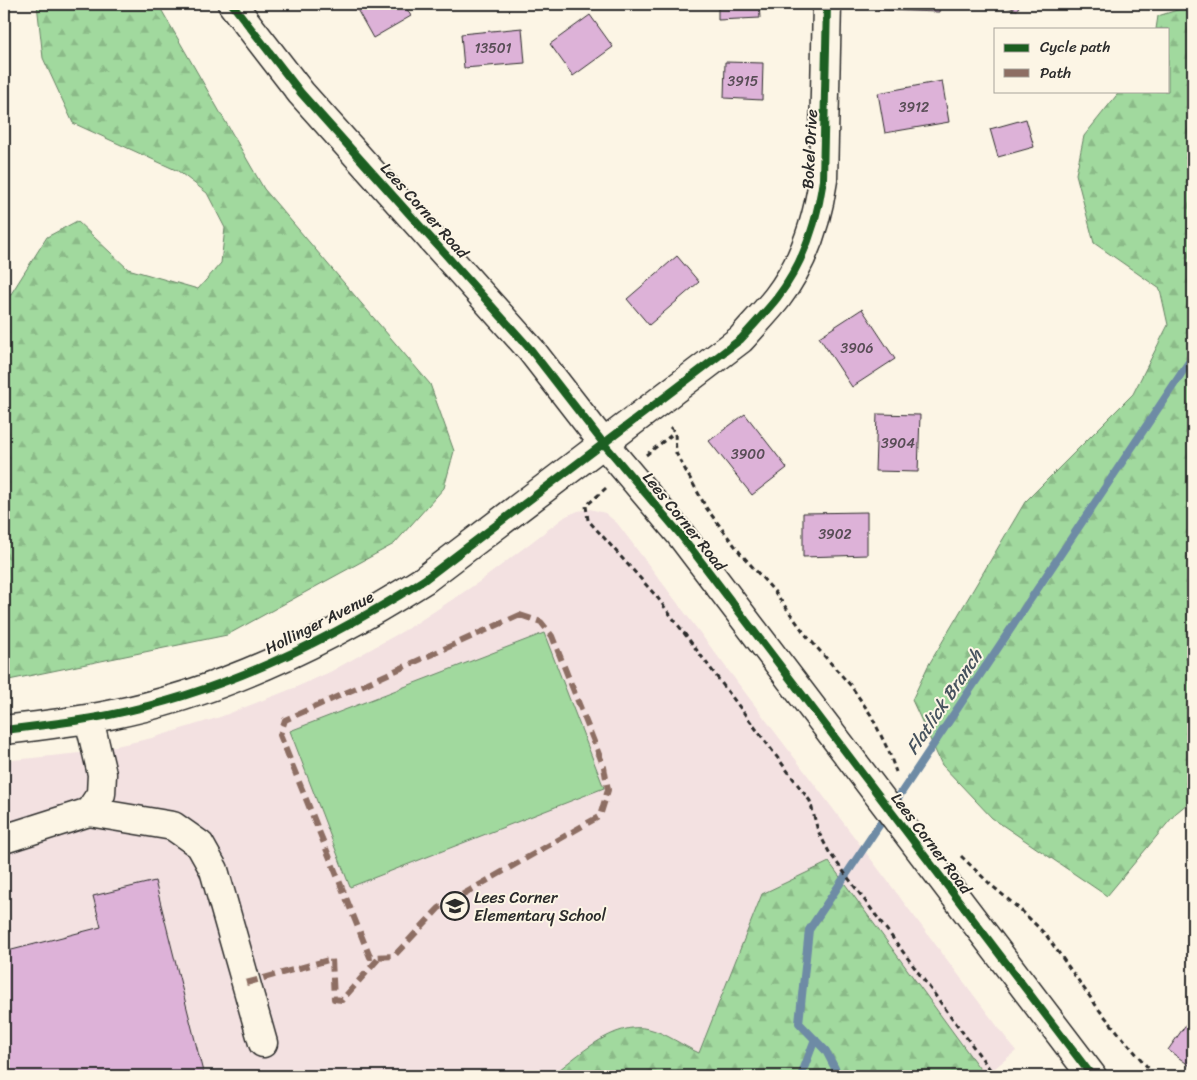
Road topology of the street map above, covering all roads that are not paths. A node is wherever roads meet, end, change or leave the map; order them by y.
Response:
1 (232, 4) edge
2 (827, 4) edge
3 (604, 444) junction
4 (89, 719) junction
5 (4, 730) edge
6 (89, 812) junction
7 (4, 839) edge
8 (263, 1043) dead end
9 (1092, 1076) edge

1 - 3 street, Lees Corner Road
2 - 3 street, Bokel Drive
3 - 4 street, Hollinger Avenue
3 - 9 street, Lees Corner Road
4 - 5 street, Hollinger Avenue
4 - 6 street
6 - 7 street
6 - 8 street

